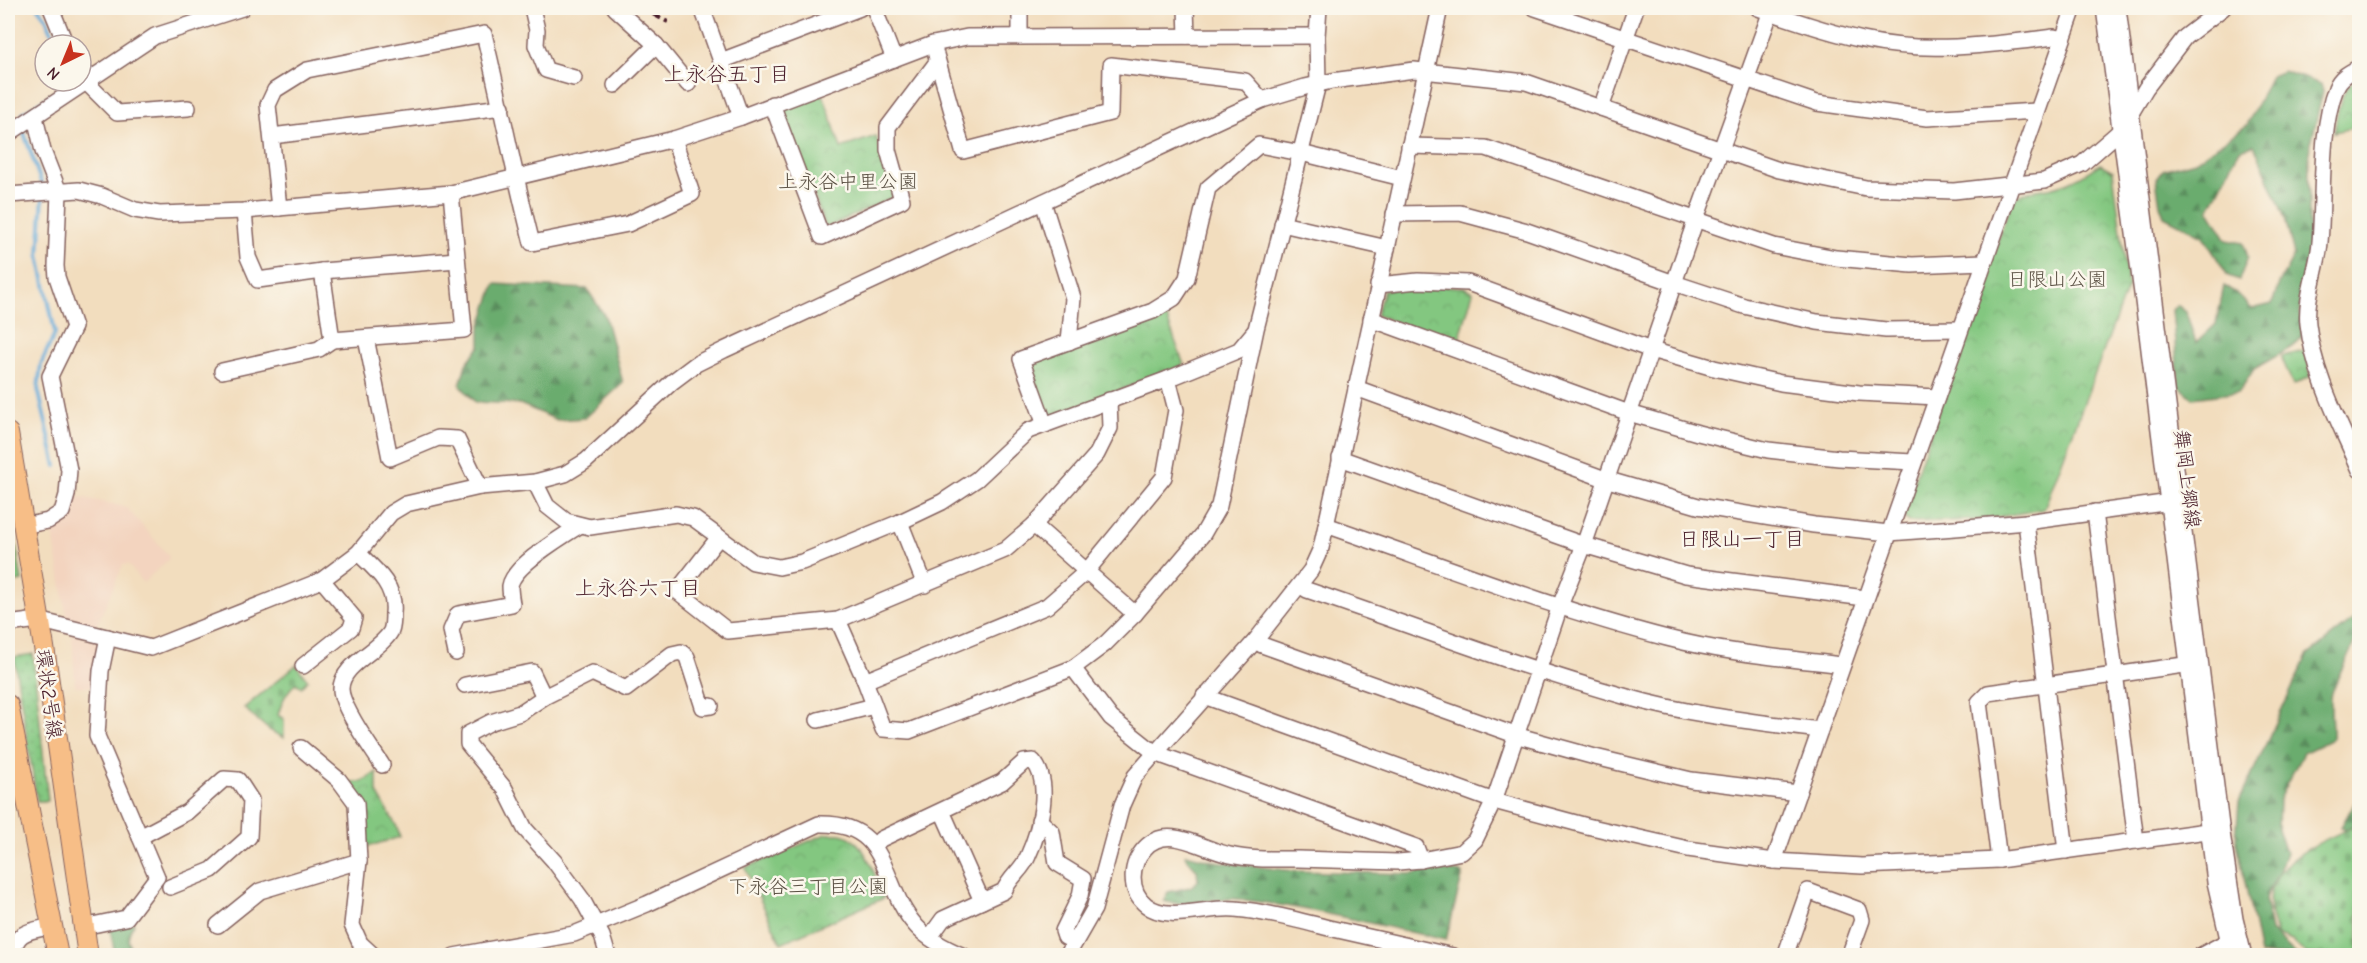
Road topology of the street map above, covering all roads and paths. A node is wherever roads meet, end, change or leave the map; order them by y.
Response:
1 (51, 8) edge
2 (242, 8) edge
3 (532, 8) edge
4 (615, 8) edge
5 (702, 8) edge
6 (860, 8) edge
7 (874, 8) edge
8 (1020, 8) edge
9 (1186, 8) edge
10 (1320, 8) edge
11 (1440, 8) edge
12 (1535, 8) edge
13 (1636, 8) edge
14 (2074, 8) edge
15 (2104, 8) edge
16 (2118, 8) edge
17 (2223, 8) edge
18 (1767, 9) edge
19 (61, 33) edge
20 (1187, 36) junction
21 (1317, 36) junction
22 (1111, 37) junction
23 (1020, 38) junction
24 (1626, 38) junction
25 (2062, 39) junction
26 (933, 44) junction
27 (656, 45) junction
28 (894, 59) junction
29 (721, 61) junction
30 (937, 62) junction
31 (1111, 65) junction
32 (2360, 67) edge
33 (1425, 70) junction
34 (93, 74) edge
35 (574, 78) dead end
36 (1746, 80) junction
37 (688, 84) dead end
38 (1318, 84) junction
39 (615, 85) dead end
40 (93, 90) edge
41 (65, 93) edge
42 (1262, 100) junction
43 (772, 104) junction
44 (502, 106) junction
45 (188, 108) dead end
46 (1601, 108) junction
47 (2036, 111) junction
48 (2131, 115) junction
49 (741, 117) junction
50 (21, 125) edge
51 (2121, 130) junction
52 (272, 136) junction
53 (674, 139) junction
54 (1409, 146) junction
55 (1722, 150) junction
56 (1301, 153) junction
57 (1402, 178) junction
58 (515, 179) junction
59 (2010, 185) junction
60 (57, 193) junction
61 (451, 193) junction
62 (8, 195) edge
63 (1043, 202) junction
64 (279, 208) junction
65 (244, 212) junction
66 (1394, 214) junction
67 (1696, 219) junction
68 (1282, 224) junction
69 (1387, 248) junction
70 (457, 260) junction
71 (1983, 262) junction
72 (322, 271) junction
73 (1674, 284) junction
74 (1378, 285) junction
75 (1371, 319) junction
76 (1256, 329) junction
77 (1960, 329) junction
78 (366, 338) junction
79 (332, 340) junction
80 (1069, 342) junction
81 (1651, 350) junction
82 (222, 371) dead end
83 (1168, 379) junction
84 (1356, 388) junction
85 (1937, 397) junction
86 (1109, 400) junction
87 (1629, 413) junction
88 (1045, 425) junction
89 (8, 433) edge
90 (1340, 458) junction
91 (1913, 462) junction
92 (2360, 470) edge
93 (1605, 479) junction
94 (535, 482) junction
95 (480, 487) junction
96 (2175, 501) junction
97 (2095, 512) junction
98 (900, 522) junction
99 (2026, 522) junction
100 (580, 525) junction
101 (1034, 525) junction
102 (1326, 525) junction
103 (23, 526) junction
104 (1889, 533) junction
105 (719, 537) junction
106 (1584, 545) junction
107 (358, 553) junction
108 (1086, 572) junction
109 (322, 580) junction
110 (926, 585) junction
111 (1300, 585) junction
112 (1865, 598) junction
113 (1560, 606) junction
114 (1135, 614) junction
115 (38, 620) junction
116 (838, 620) junction
117 (8, 624) edge
118 (108, 637) junction
119 (1256, 640) junction
120 (456, 653) dead end
121 (2195, 664) junction
122 (1842, 665) junction
123 (303, 666) dead end
124 (1072, 668) junction
125 (1538, 669) junction
126 (2114, 675) junction
127 (865, 681) junction
128 (2046, 684) junction
129 (465, 685) dead end
130 (1204, 696) junction
131 (544, 697) junction
132 (8, 705) edge
133 (711, 706) dead end
134 (874, 706) junction
135 (818, 720) dead end
136 (1820, 730) junction
137 (1515, 735) junction
138 (301, 748) dead end
139 (1155, 753) junction
140 (382, 765) dead end
141 (1798, 793) junction
142 (1494, 801) junction
143 (942, 810) junction
144 (1039, 820) junction
145 (2215, 830) junction
146 (140, 837) junction
147 (2136, 841) junction
148 (874, 846) junction
149 (2066, 851) junction
150 (1421, 860) junction
151 (1999, 860) junction
152 (359, 861) junction
153 (1774, 861) junction
154 (170, 887) dead end
155 (982, 901) junction
156 (218, 925) dead end
157 (596, 925) junction
158 (53, 926) junction
159 (83, 927) junction
160 (930, 937) junction
161 (2234, 938) junction
162 (529, 949) edge
163 (1071, 949) edge
164 (1435, 953) edge
165 (13, 956) edge
166 (58, 956) edge
167 (88, 956) edge
168 (374, 956) edge
169 (454, 956) edge
170 (609, 956) edge
171 (964, 956) edge
172 (1453, 956) edge
173 (1785, 956) edge
174 (1849, 956) edge
175 (2200, 956) edge
176 (2232, 956) edge
177 (2244, 956) edge

1 - 19 street
2 - 34 street
3 - 35 street
4 - 27 street
5 - 29 street
6 - 29 street
7 - 28 street
8 - 23 street
9 - 20 street
10 - 21 street
11 - 33 street
12 - 24 street
13 - 24 street
14 - 25 street
15 - 51 street, 舞岡上郷線
16 - 48 street, 舞岡上郷線
17 - 48 street
18 - 25 street
18 - 36 street
20 - 21 street
20 - 22 street
21 - 38 street
22 - 23 street
22 - 31 street
23 - 26 street
24 - 36 street
24 - 46 street
25 - 47 street
26 - 28 street
26 - 30 street
27 - 37 street
27 - 39 street
28 - 43 street
29 - 49 street
30 - 31 street
30 - 43 street
31 - 42 street
32 - 92 street
33 - 38 street
33 - 46 street
33 - 54 street
36 - 47 street
36 - 55 street
38 - 42 street
38 - 56 street
40 - 45 street
41 - 50 street
42 - 63 street
43 - 49 street
44 - 52 street
44 - 52 street
44 - 58 street
46 - 55 street
47 - 59 street
48 - 51 street
48 - 96 street, 舞岡上郷線
49 - 53 street
50 - 60 street
51 - 59 street
51 - 96 street, 舞岡上郷線
52 - 64 street
53 - 58 street
53 - 58 street
54 - 57 street
54 - 67 street
55 - 59 street
55 - 67 street
56 - 57 street
56 - 68 street
56 - 80 street
57 - 66 street
58 - 61 street
59 - 71 street
60 - 62 street
60 - 65 street
60 - 103 street
61 - 64 street
61 - 70 street
63 - 80 street
63 - 94 street
64 - 65 street
65 - 72 street
66 - 69 street
66 - 73 street
67 - 71 street
67 - 73 street
68 - 69 street
68 - 76 street
69 - 74 street
70 - 72 street
70 - 78 street
71 - 77 street
72 - 79 street
73 - 77 street
73 - 81 street
74 - 75 street
74 - 81 street
75 - 84 street
75 - 87 street
76 - 83 street
76 - 114 street
77 - 85 street
78 - 79 street
78 - 95 street
79 - 82 street
80 - 88 street
81 - 85 street
81 - 87 street
83 - 86 street
83 - 108 street
84 - 90 street
84 - 93 street
85 - 91 street
86 - 88 street
86 - 101 street
87 - 91 street
87 - 93 street
88 - 98 street
89 - 103 main road, 環状2号線
90 - 102 street
90 - 106 street
91 - 104 street
93 - 104 street
93 - 106 street
94 - 95 street
94 - 100 street
95 - 107 street
96 - 97 street
96 - 121 street, 舞岡上郷線
97 - 99 street
97 - 126 street
98 - 105 street
98 - 110 street
99 - 104 street
99 - 128 street
100 - 105 street
100 - 120 street
101 - 108 street
101 - 110 street
102 - 111 street
102 - 113 street
103 - 115 main road, 環状2号線
104 - 112 street
105 - 116 street
106 - 112 street
106 - 113 street
107 - 109 street
107 - 140 street
108 - 114 street
108 - 127 street
109 - 118 street
109 - 123 street
110 - 116 street
111 - 119 street
111 - 125 street
112 - 122 street
113 - 122 street
113 - 125 street
114 - 124 street
115 - 117 street
115 - 118 street
115 - 159 main road, 環状2号線
116 - 127 street
118 - 146 street
119 - 130 street
119 - 137 street
121 - 126 street
121 - 145 street, 舞岡上郷線
122 - 136 street
124 - 134 street
124 - 139 street
125 - 136 street
125 - 137 street
126 - 128 street
126 - 147 street
127 - 134 street
128 - 149 street
128 - 151 street
129 - 131 street
130 - 139 street
130 - 142 street
131 - 133 street
131 - 157 street
132 - 158 main road, 環状2号線
134 - 135 street
136 - 141 street
137 - 141 street
137 - 142 street
138 - 152 street
139 - 150 street
139 - 163 street
141 - 153 street
142 - 150 street
142 - 153 street
143 - 144 street
143 - 148 street
143 - 155 street
144 - 155 street
144 - 163 street
145 - 147 street
145 - 161 street, 舞岡上郷線
146 - 154 street
146 - 159 street
147 - 149 street
148 - 157 street
148 - 160 street
149 - 151 street
150 - 164 street
151 - 153 street
152 - 156 street
152 - 168 street
155 - 160 street
157 - 162 street
157 - 170 street
158 - 165 street
158 - 166 main road, 環状2号線
159 - 167 main road, 環状2号線
160 - 171 street
161 - 175 street
161 - 176 street, 舞岡上郷線
161 - 177 street, 舞岡上郷線
162 - 169 street
164 - 172 street
173 - 174 street

